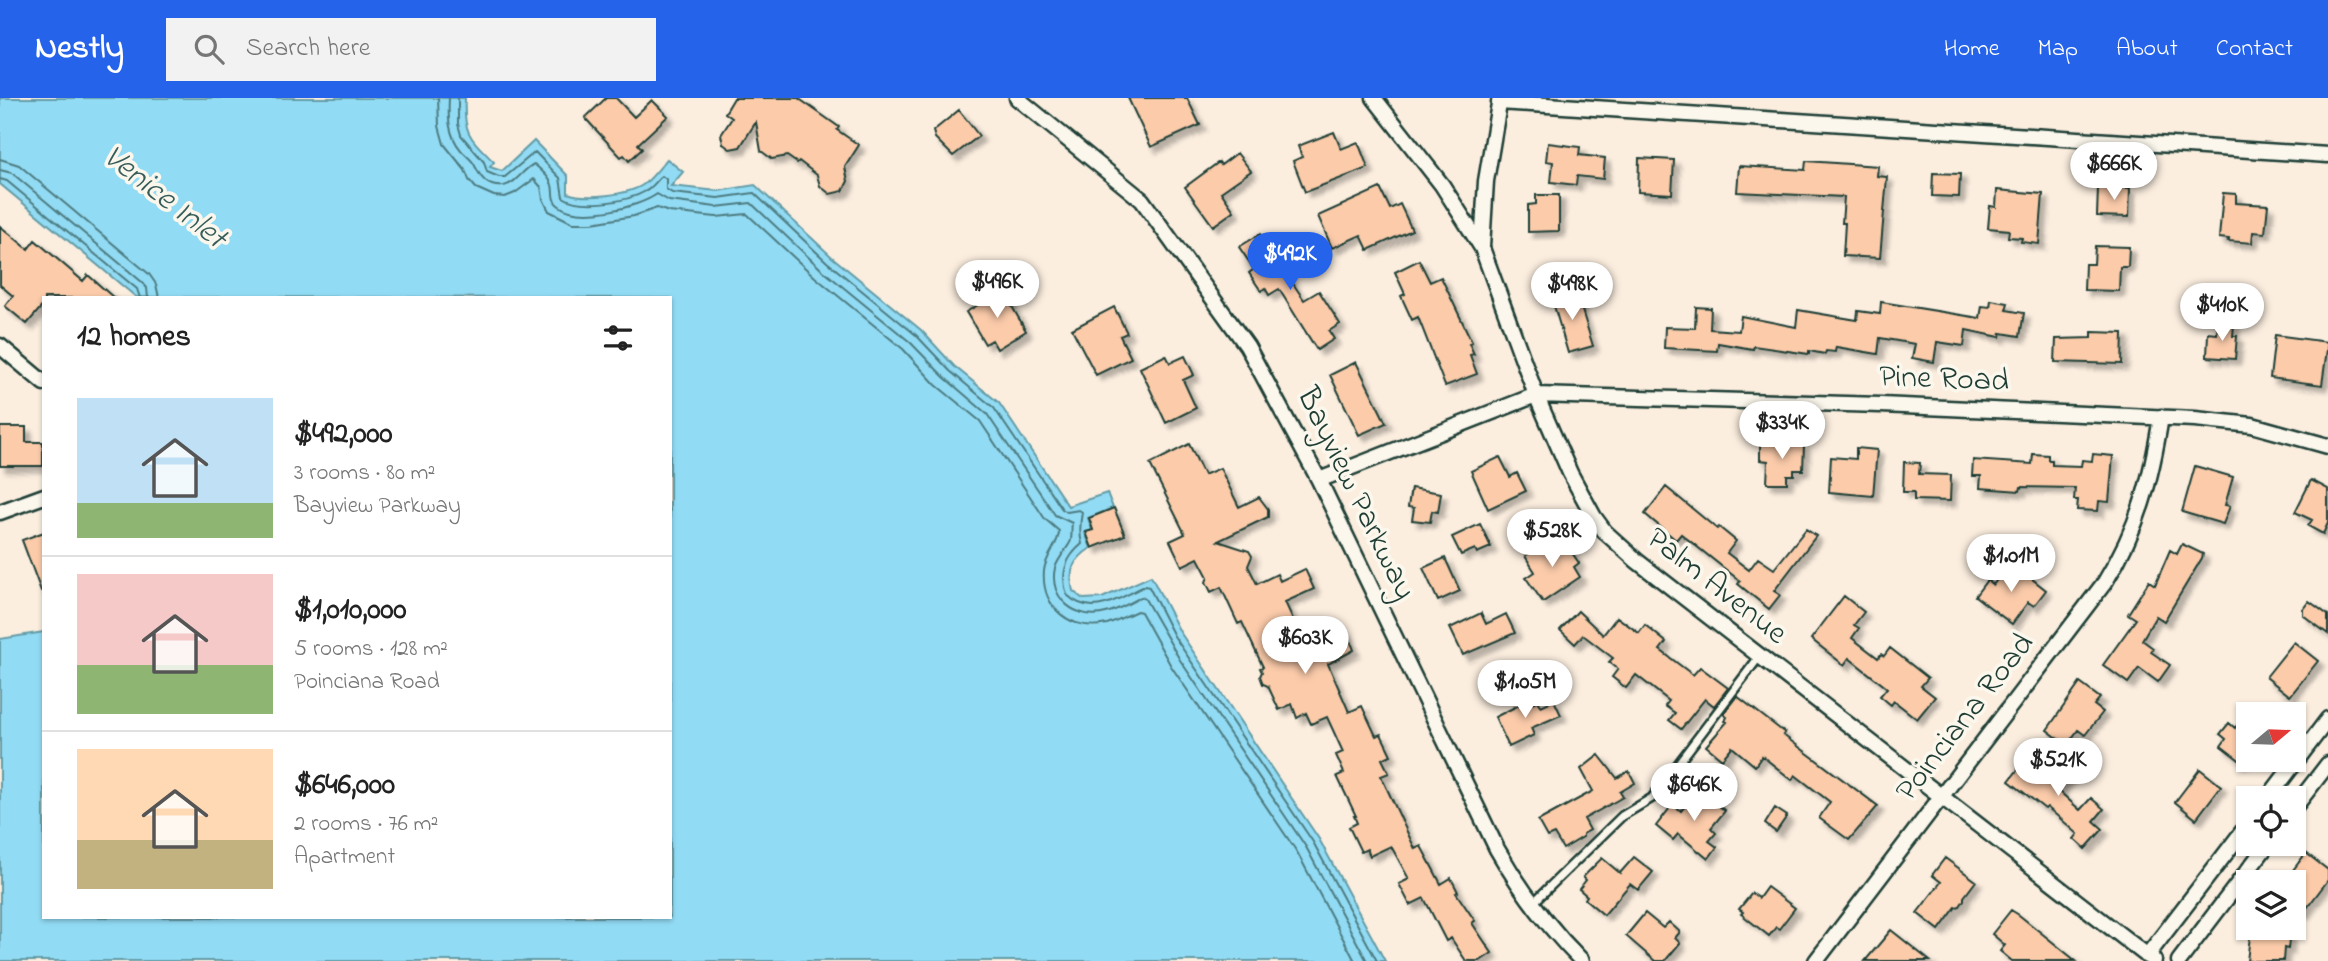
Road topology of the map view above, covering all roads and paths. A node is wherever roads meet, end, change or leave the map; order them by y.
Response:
1 (1017, 98) edge
2 (1374, 98) edge
3 (1500, 100) edge
4 (2328, 155) edge
5 (1482, 248) junction
6 (0, 346) edge
7 (42, 381) edge
8 (1536, 395) junction
9 (2161, 417) junction
10 (2328, 446) edge
11 (1319, 480) junction
12 (42, 497) edge
13 (0, 512) edge
14 (1760, 656) junction
15 (2328, 719) edge
16 (2328, 764) edge
17 (2277, 786) edge
18 (2306, 792) edge
19 (1941, 796) junction
20 (2236, 840) edge
21 (2259, 856) edge
22 (1532, 904) junction
23 (2150, 958) edge
24 (1582, 961) edge
25 (1816, 961) edge
26 (2179, 961) edge

1 - 11 street, Bayview Parkway
2 - 5 street, Palm Avenue
3 - 4 street
3 - 5 street
5 - 8 street, Palm Avenue
6 - 7 street
8 - 9 street, Pine Road
8 - 11 street, Pine Road
8 - 14 street, Palm Avenue
9 - 10 street, Pine Road
9 - 19 street, Poinciana Road
11 - 22 street, Bayview Parkway
12 - 13 street
14 - 19 street, Palm Avenue
14 - 22 lane
15 - 17 street
16 - 18 street
19 - 23 street, Palm Avenue
19 - 25 street, Poinciana Road
20 - 23 street
21 - 26 street
22 - 24 street, Bayview Parkway

